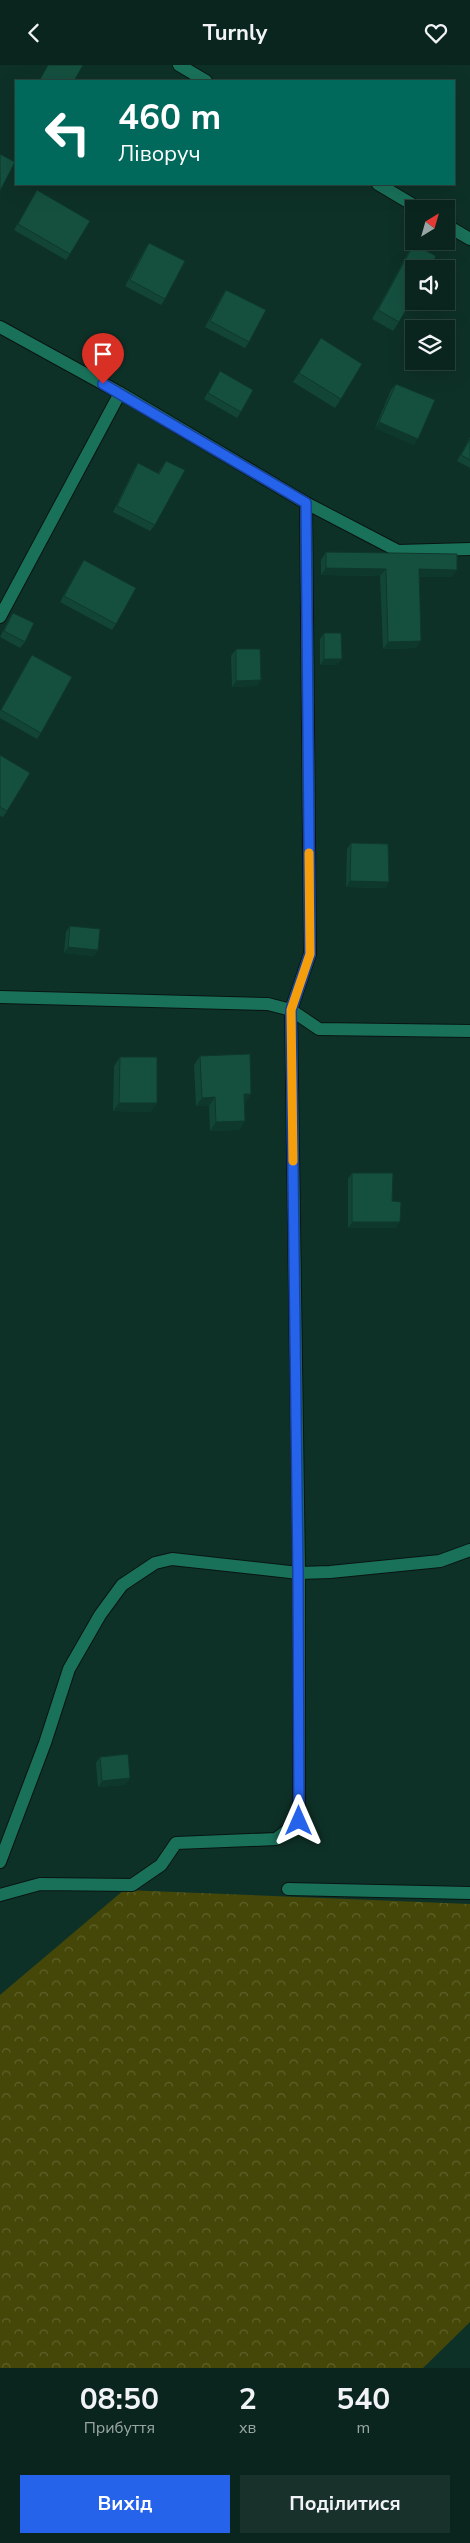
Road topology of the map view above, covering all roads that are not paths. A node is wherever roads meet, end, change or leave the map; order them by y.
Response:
1 (179, 65) edge
2 (204, 80) edge
3 (380, 185) edge
4 (405, 200) edge
5 (455, 230) edge
6 (470, 239) edge
7 (0, 327) edge
8 (120, 393) junction
9 (306, 503) junction
10 (470, 549) edge
11 (0, 617) edge
12 (0, 997) edge
13 (291, 1010) junction
14 (470, 1031) edge
15 (470, 1550) edge
16 (298, 1573) junction
17 (0, 1862) edge
18 (288, 1889) dead end
19 (470, 1893) edge
20 (0, 1895) edge

1 - 2 street
3 - 4 street
5 - 6 street
7 - 8 street
8 - 9 street
8 - 11 street
9 - 10 street
9 - 13 street
12 - 13 street
13 - 14 street
13 - 16 street
15 - 16 street
16 - 17 street
16 - 20 street
18 - 19 street

